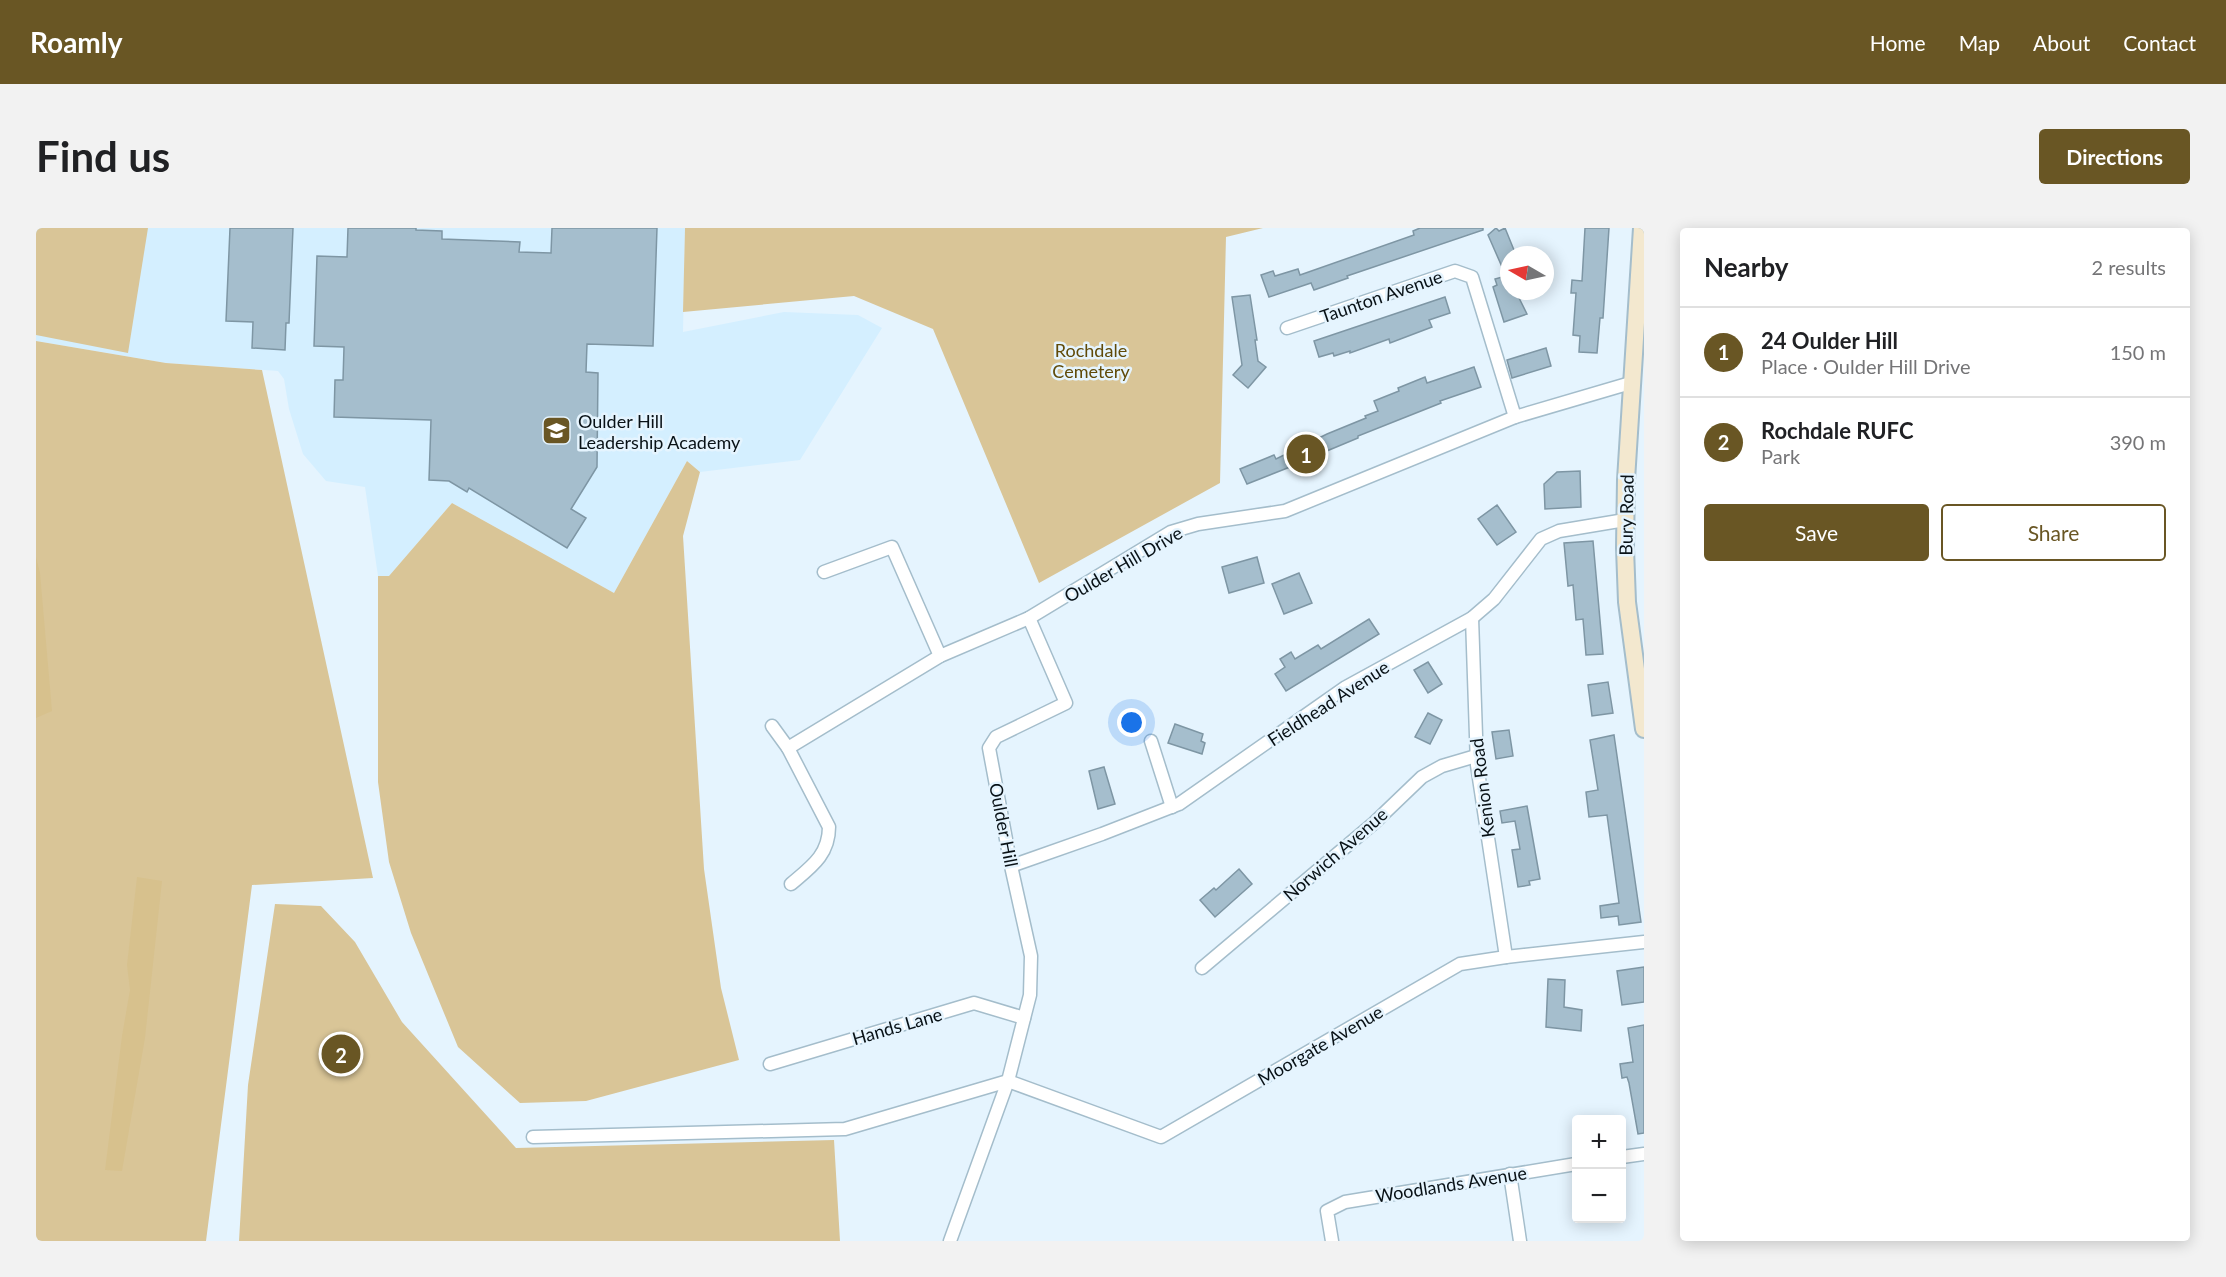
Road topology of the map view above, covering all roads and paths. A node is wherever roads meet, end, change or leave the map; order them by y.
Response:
1 (1642, 228) edge
2 (1287, 328) dead end
3 (1640, 331) edge
4 (1634, 382) junction
5 (1515, 417) junction
6 (1625, 520) junction
7 (824, 572) dead end
8 (1029, 618) junction
9 (1472, 618) junction
10 (940, 657) junction
11 (772, 726) dead end
12 (1644, 729) edge
13 (1151, 741) dead end
14 (788, 748) junction
15 (1476, 756) junction
16 (1172, 807) junction
17 (1011, 866) junction
18 (791, 884) dead end
19 (1644, 942) edge
20 (1506, 957) junction
21 (1202, 968) dead end
22 (1024, 1018) junction
23 (770, 1064) dead end
24 (1008, 1081) junction
25 (533, 1137) dead end
26 (1644, 1154) edge
27 (1626, 1156) edge
28 (1572, 1165) edge
29 (1510, 1174) junction
30 (950, 1241) edge
31 (1332, 1241) edge
32 (1520, 1241) edge

1 - 3 main road, Bury Road
2 - 5 street, Taunton Avenue
3 - 4 main road, Bury Road
4 - 5 street, Oulder Hill Drive
4 - 6 main road, Bury Road
5 - 8 street, Oulder Hill Drive
6 - 9 street, Fieldhead Avenue
6 - 12 main road, Bury Road
7 - 10 street
8 - 10 street, Oulder Hill Drive
8 - 17 street, Oulder Hill
9 - 15 street, Kenion Road
9 - 16 street, Fieldhead Avenue
10 - 14 street, Oulder Hill Drive
11 - 14 street
13 - 16 street
14 - 18 street
15 - 20 street, Kenion Road
15 - 21 street, Norwich Avenue
16 - 17 street, Fieldhead Avenue
17 - 22 street, Oulder Hill
19 - 20 street, Moorgate Avenue
20 - 24 street, Moorgate Avenue
22 - 23 street, Hands Lane
22 - 24 street, Oulder Hill
24 - 25 street
24 - 30 street, Oulder Hill
26 - 27 street
28 - 29 street, Woodlands Avenue
29 - 31 street, Woodlands Avenue
29 - 32 street

